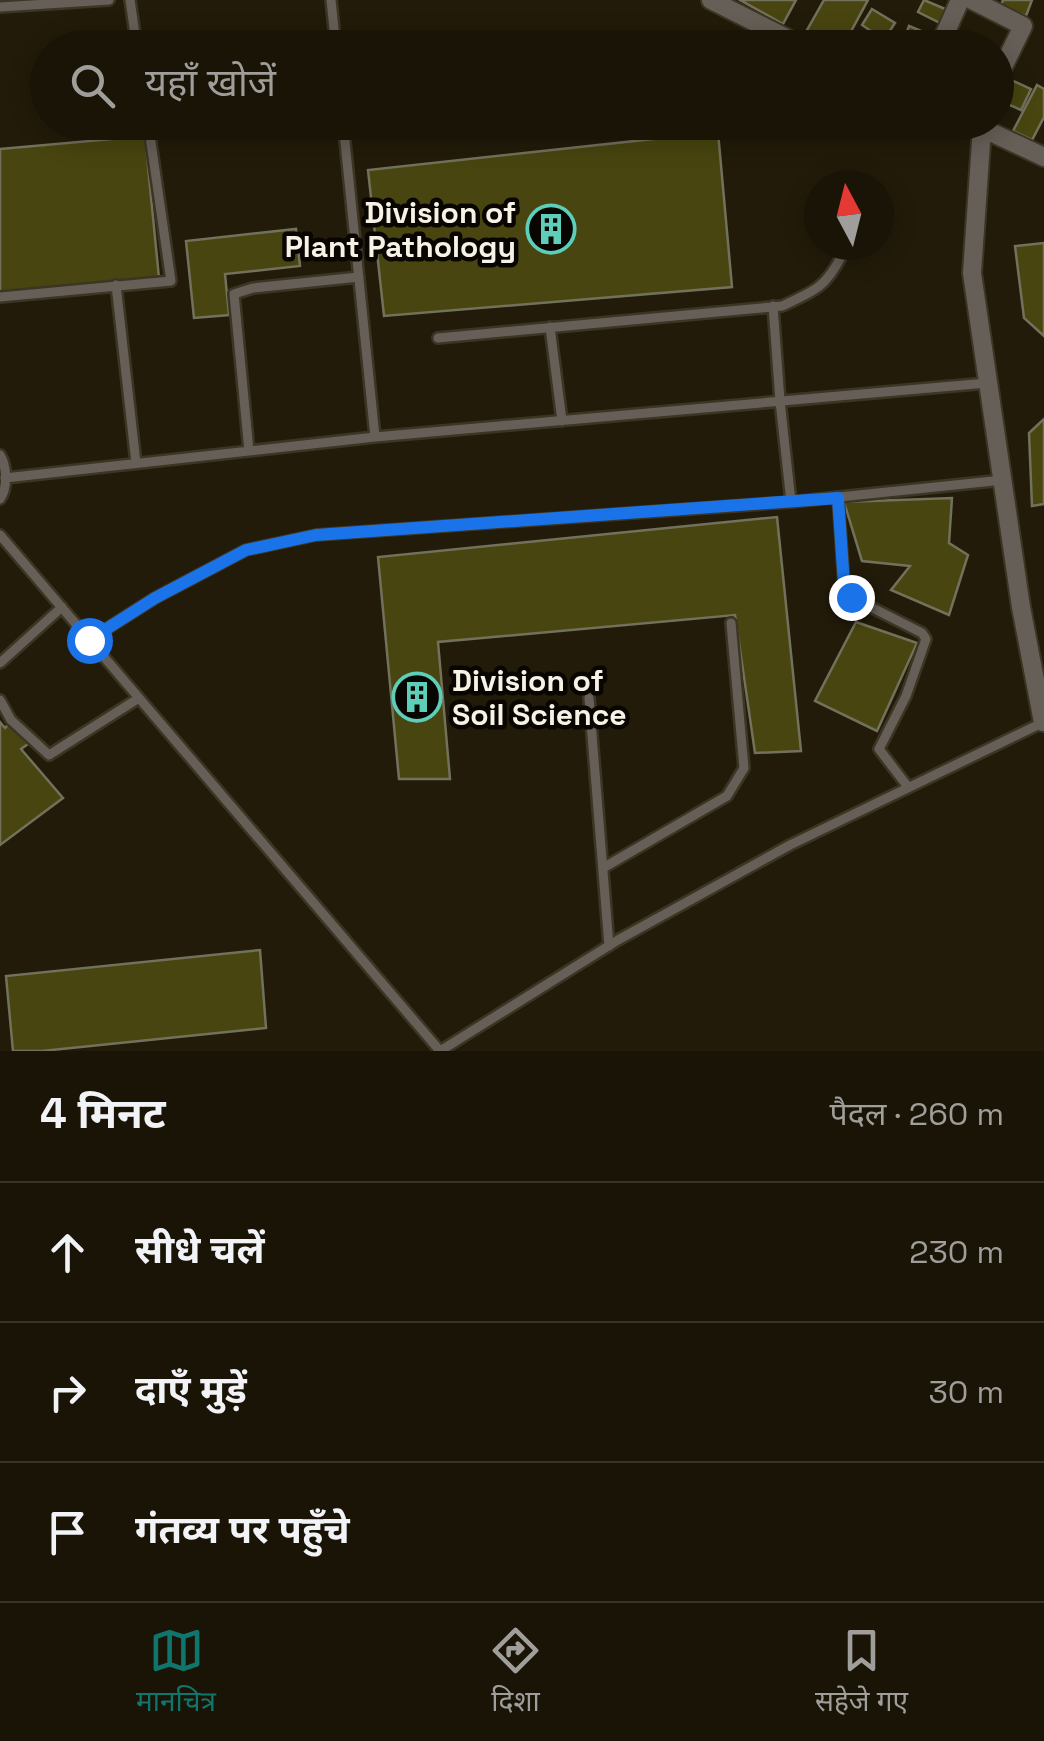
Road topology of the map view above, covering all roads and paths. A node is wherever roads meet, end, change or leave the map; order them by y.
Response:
1 (109, 0) edge
2 (130, 0) edge
3 (331, 0) edge
4 (711, 0) edge
5 (960, 0) edge
6 (972, 0) edge
7 (0, 7) edge
8 (134, 30) edge
9 (334, 30) edge
10 (770, 30) edge
11 (947, 30) edge
12 (1014, 45) edge
13 (151, 140) edge
14 (345, 140) edge
15 (976, 140) edge
16 (1008, 140) edge
17 (1044, 157) edge
18 (839, 260) edge
19 (359, 277) junction
20 (116, 285) junction
21 (0, 297) edge
22 (774, 306) junction
23 (550, 327) junction
24 (438, 338) dead end
25 (988, 382) junction
26 (780, 401) junction
27 (562, 421) junction
28 (376, 438) junction
29 (249, 451) junction
30 (0, 455) edge
31 (136, 464) junction
32 (5, 478) junction
33 (1002, 480) junction
34 (838, 498) junction
35 (0, 499) edge
36 (791, 502) junction
37 (0, 535) edge
38 (62, 607) junction
39 (730, 623) dead end
40 (89, 640) junction
41 (0, 663) edge
42 (139, 698) junction
43 (590, 698) dead end
44 (0, 700) edge
45 (1044, 722) edge
46 (908, 787) junction
47 (603, 868) junction
48 (609, 946) junction

1 - 7 lane
2 - 8 lane
3 - 9 lane
4 - 10 street
5 - 11 street
6 - 12 street
13 - 20 lane
14 - 19 lane
15 - 25 street
16 - 17 street
18 - 22 lane
19 - 28 lane
19 - 29 lane
20 - 21 lane
20 - 31 lane
22 - 23 lane
22 - 26 lane
23 - 24 lane
23 - 27 lane
25 - 26 lane
25 - 33 street
26 - 27 lane
26 - 36 lane
27 - 28 lane
28 - 29 lane
29 - 31 lane
30 - 32 lane
31 - 32 lane
32 - 35 lane
33 - 34 lane
33 - 45 street
34 - 36 lane
34 - 46 lane
36 - 40 lane
37 - 38 lane
38 - 40 lane
38 - 41 lane
39 - 47 lane
40 - 42 lane
42 - 44 lane
42 - 48 lane
43 - 47 lane
45 - 46 lane
46 - 48 lane
47 - 48 lane

